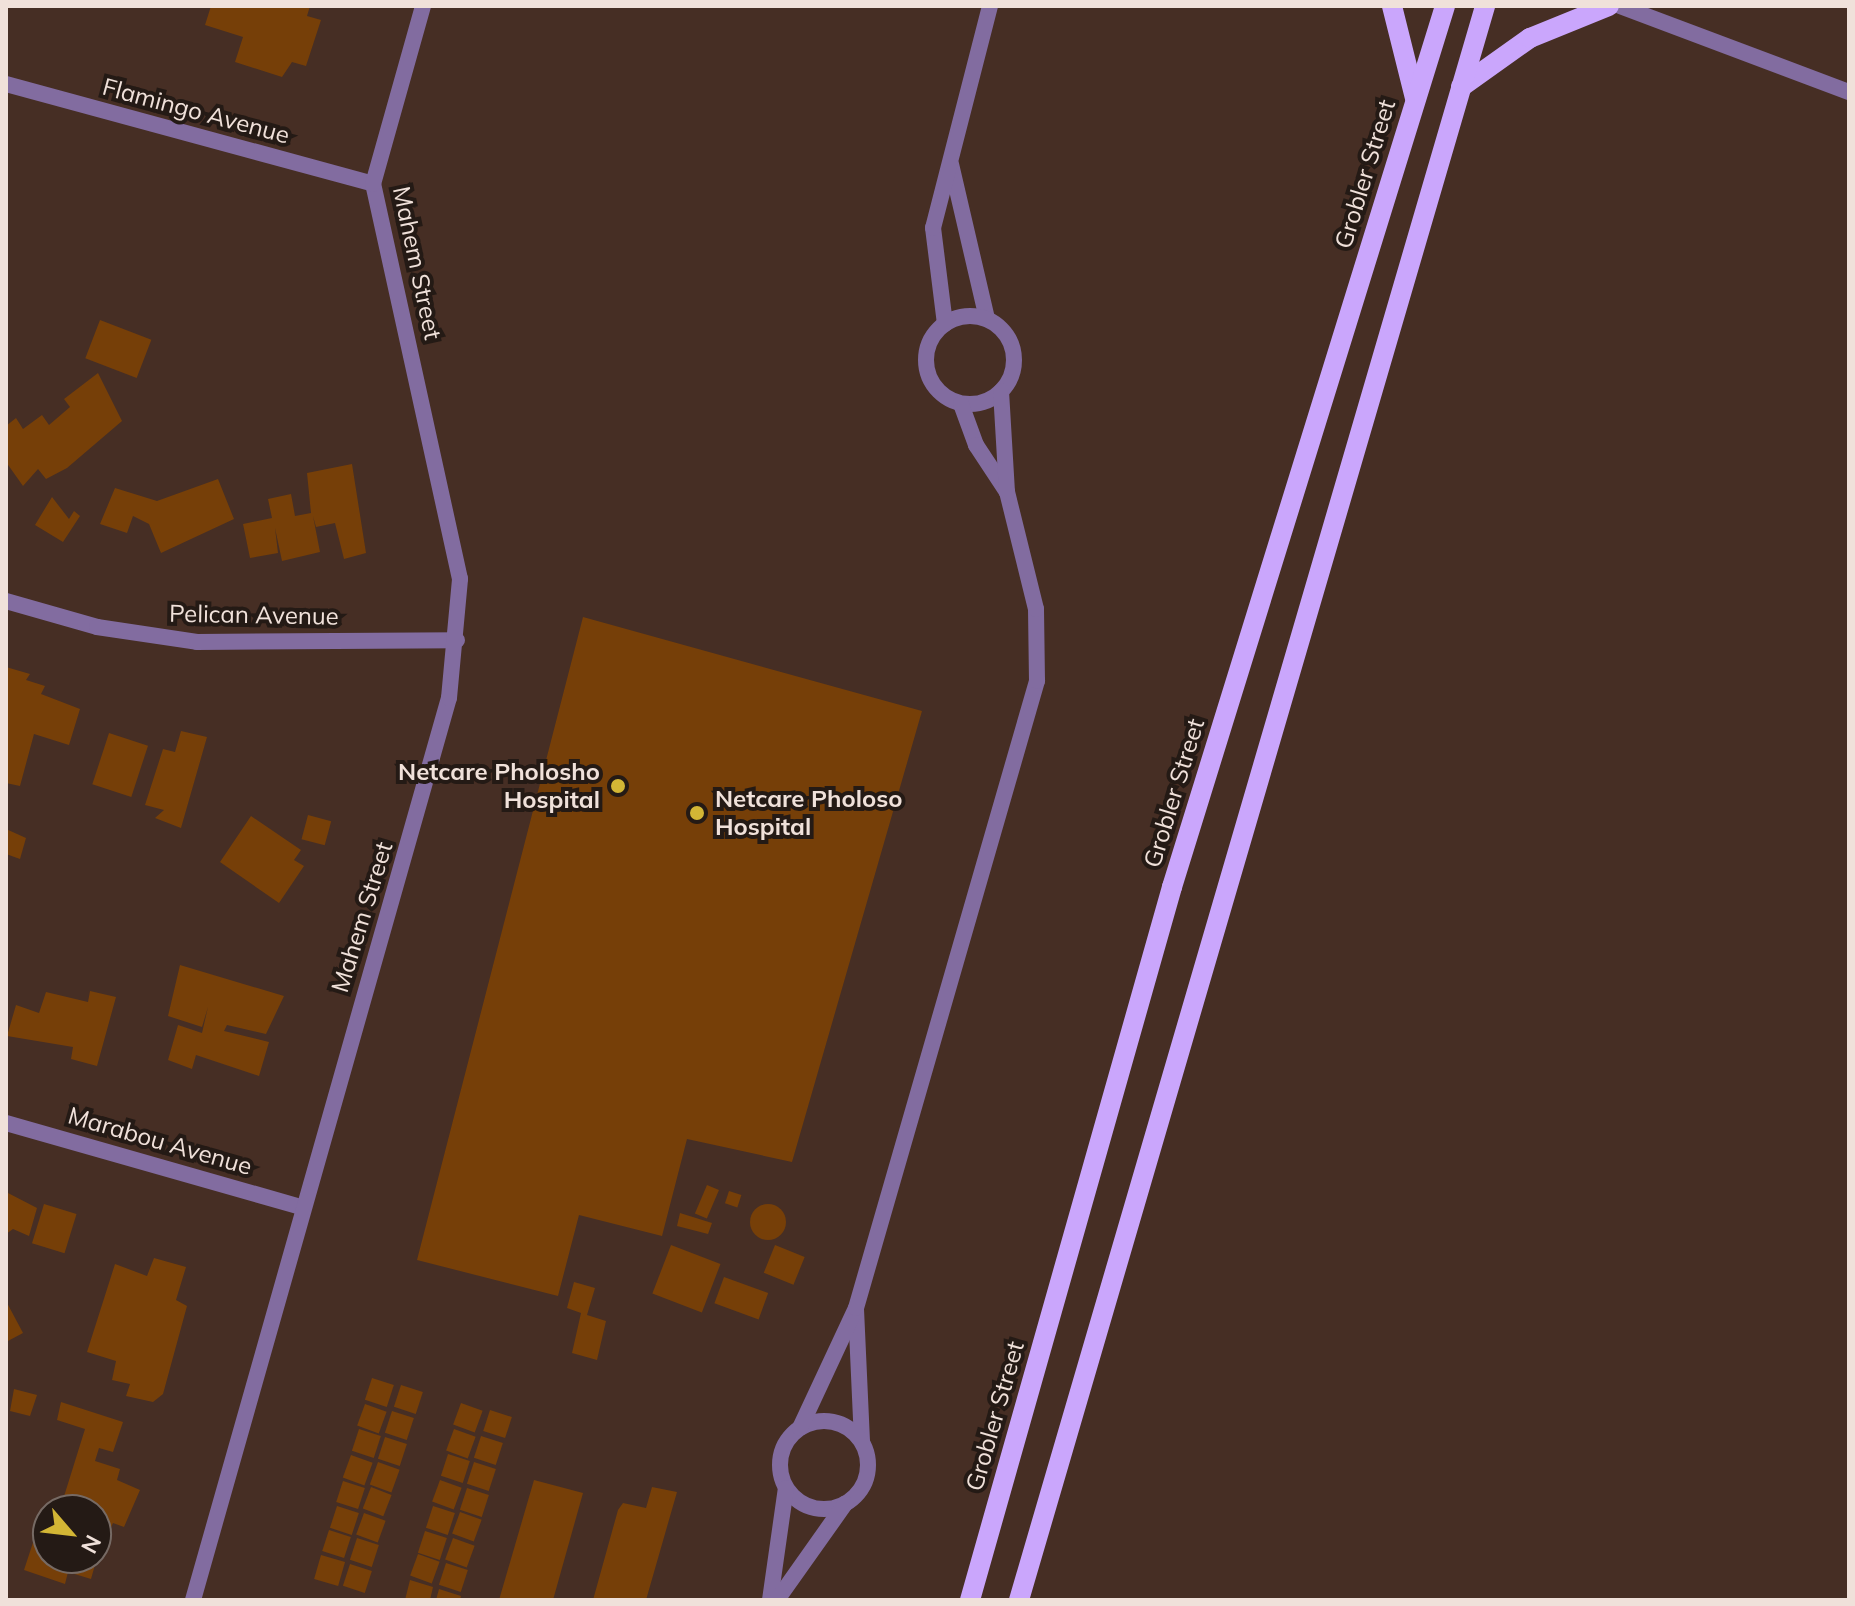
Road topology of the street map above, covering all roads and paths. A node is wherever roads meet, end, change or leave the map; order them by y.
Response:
1 (423, 6) edge
2 (990, 6) edge
3 (1392, 6) edge
4 (1445, 6) edge
5 (1485, 6) edge
6 (1609, 6) edge
7 (1620, 6) edge
8 (6, 84) edge
9 (1461, 87) junction
10 (1849, 92) edge
11 (1415, 98) junction
12 (949, 159) junction
13 (373, 184) junction
14 (987, 319) junction
15 (945, 324) junction
16 (1001, 391) junction
17 (961, 404) junction
18 (1007, 492) junction
19 (6, 601) edge
20 (457, 640) junction
21 (6, 1123) edge
22 (301, 1207) junction
23 (856, 1308) junction
24 (800, 1428) junction
25 (862, 1442) junction
26 (786, 1488) junction
27 (845, 1504) junction
28 (193, 1600) edge
29 (770, 1600) edge
30 (777, 1600) edge
31 (970, 1600) edge
32 (1019, 1600) edge

1 - 13 street, Mahem Street
2 - 12 street
3 - 11 main road
4 - 11 main road, Grobler Street
5 - 9 main road
6 - 9 main road
7 - 10 street
8 - 13 street, Flamingo Avenue
9 - 32 main road
11 - 31 main road, Grobler Street
12 - 14 street
12 - 15 street
13 - 20 street, Mahem Street
14 - 15 street
14 - 16 street
15 - 17 street
16 - 17 street
16 - 18 street
17 - 18 street
18 - 23 street
19 - 20 street, Pelican Avenue
20 - 22 street, Mahem Street
21 - 22 street, Marabou Avenue
22 - 28 street, Mahem Street
23 - 24 street
23 - 25 street
24 - 25 street
24 - 26 street
25 - 27 street
26 - 27 street
26 - 29 street
27 - 30 street

